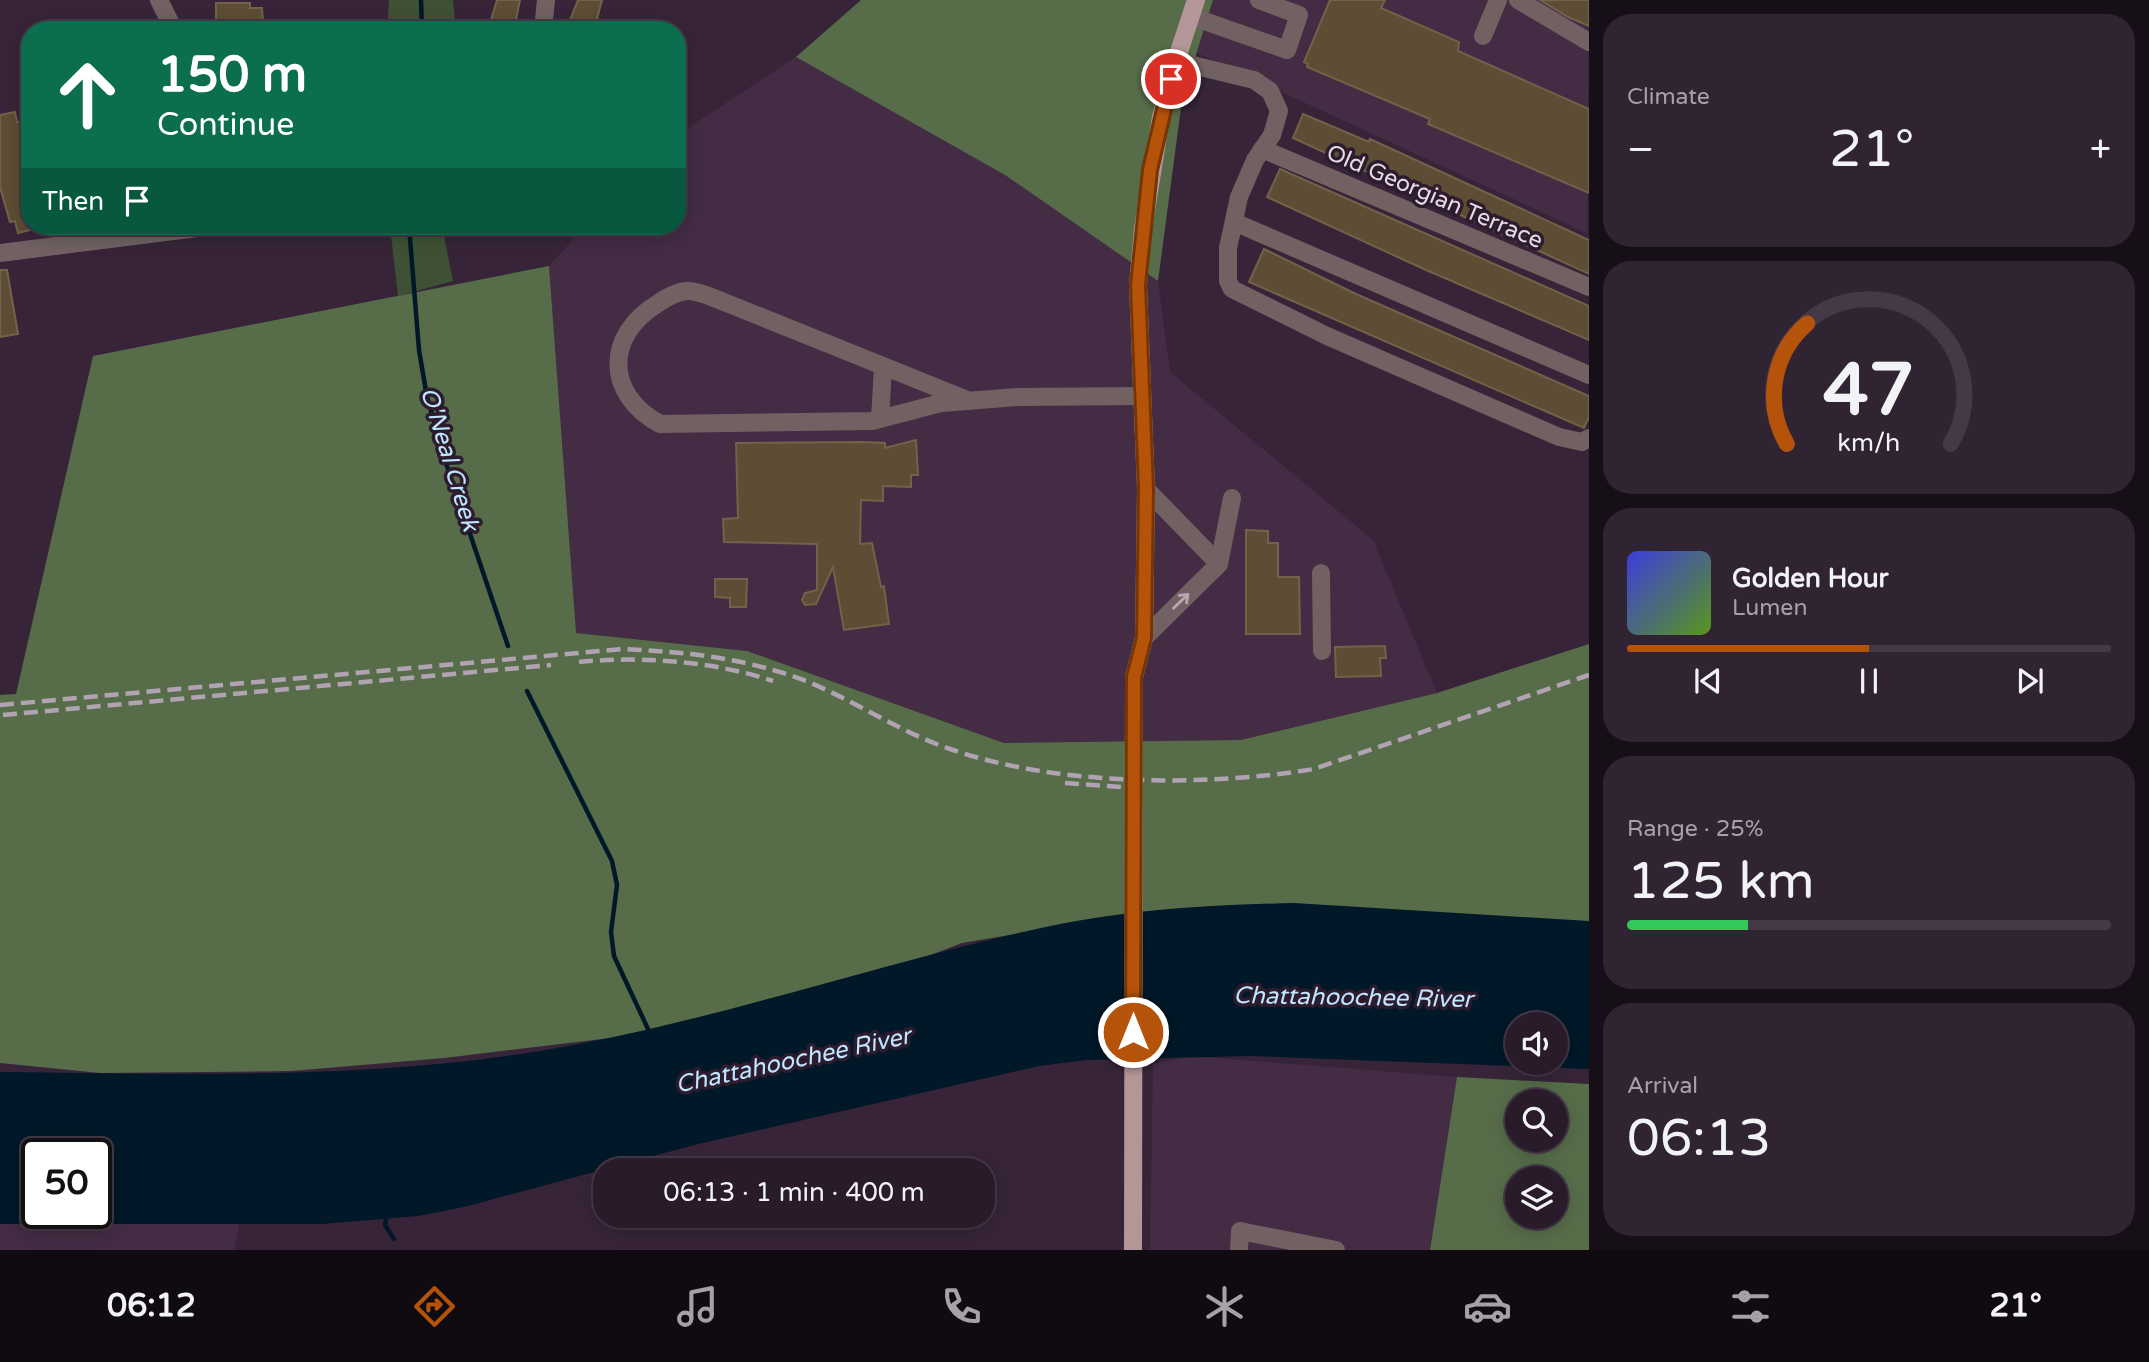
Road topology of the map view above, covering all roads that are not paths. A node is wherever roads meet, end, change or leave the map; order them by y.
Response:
1 (159, 0) edge
2 (546, 0) edge
3 (1259, 0) edge
4 (1498, 0) edge
5 (1518, 0) edge
6 (1193, 8) edge
7 (170, 21) edge
8 (544, 21) edge
9 (1483, 36) dead end
10 (1589, 43) edge
11 (1175, 61) junction
12 (1262, 149) junction
13 (1234, 222) junction
14 (145, 235) edge
15 (0, 254) edge
16 (1589, 287) edge
17 (883, 367) junction
18 (1589, 375) edge
19 (1142, 396) junction
20 (970, 401) junction
21 (880, 419) junction
22 (1589, 438) edge
23 (1146, 489) junction
24 (1232, 498) dead end
25 (1219, 564) junction
26 (1321, 573) dead end
27 (1144, 638) junction
28 (1322, 651) dead end
29 (1133, 1250) edge
30 (1239, 1250) edge
31 (1336, 1250) edge

1 - 7 street
2 - 8 street
3 - 6 street
4 - 9 street
5 - 10 street
6 - 11 main road
11 - 12 street
11 - 19 main road
12 - 13 street
12 - 16 street, Old Georgian Terrace
13 - 18 street
13 - 22 street
14 - 15 street
17 - 20 street
17 - 21 street
17 - 21 street
19 - 20 street
19 - 23 main road
20 - 21 street
23 - 25 street
23 - 27 main road
24 - 25 street
27 -> 25 street
26 - 28 street
27 - 29 main road, bridge
30 - 31 street

